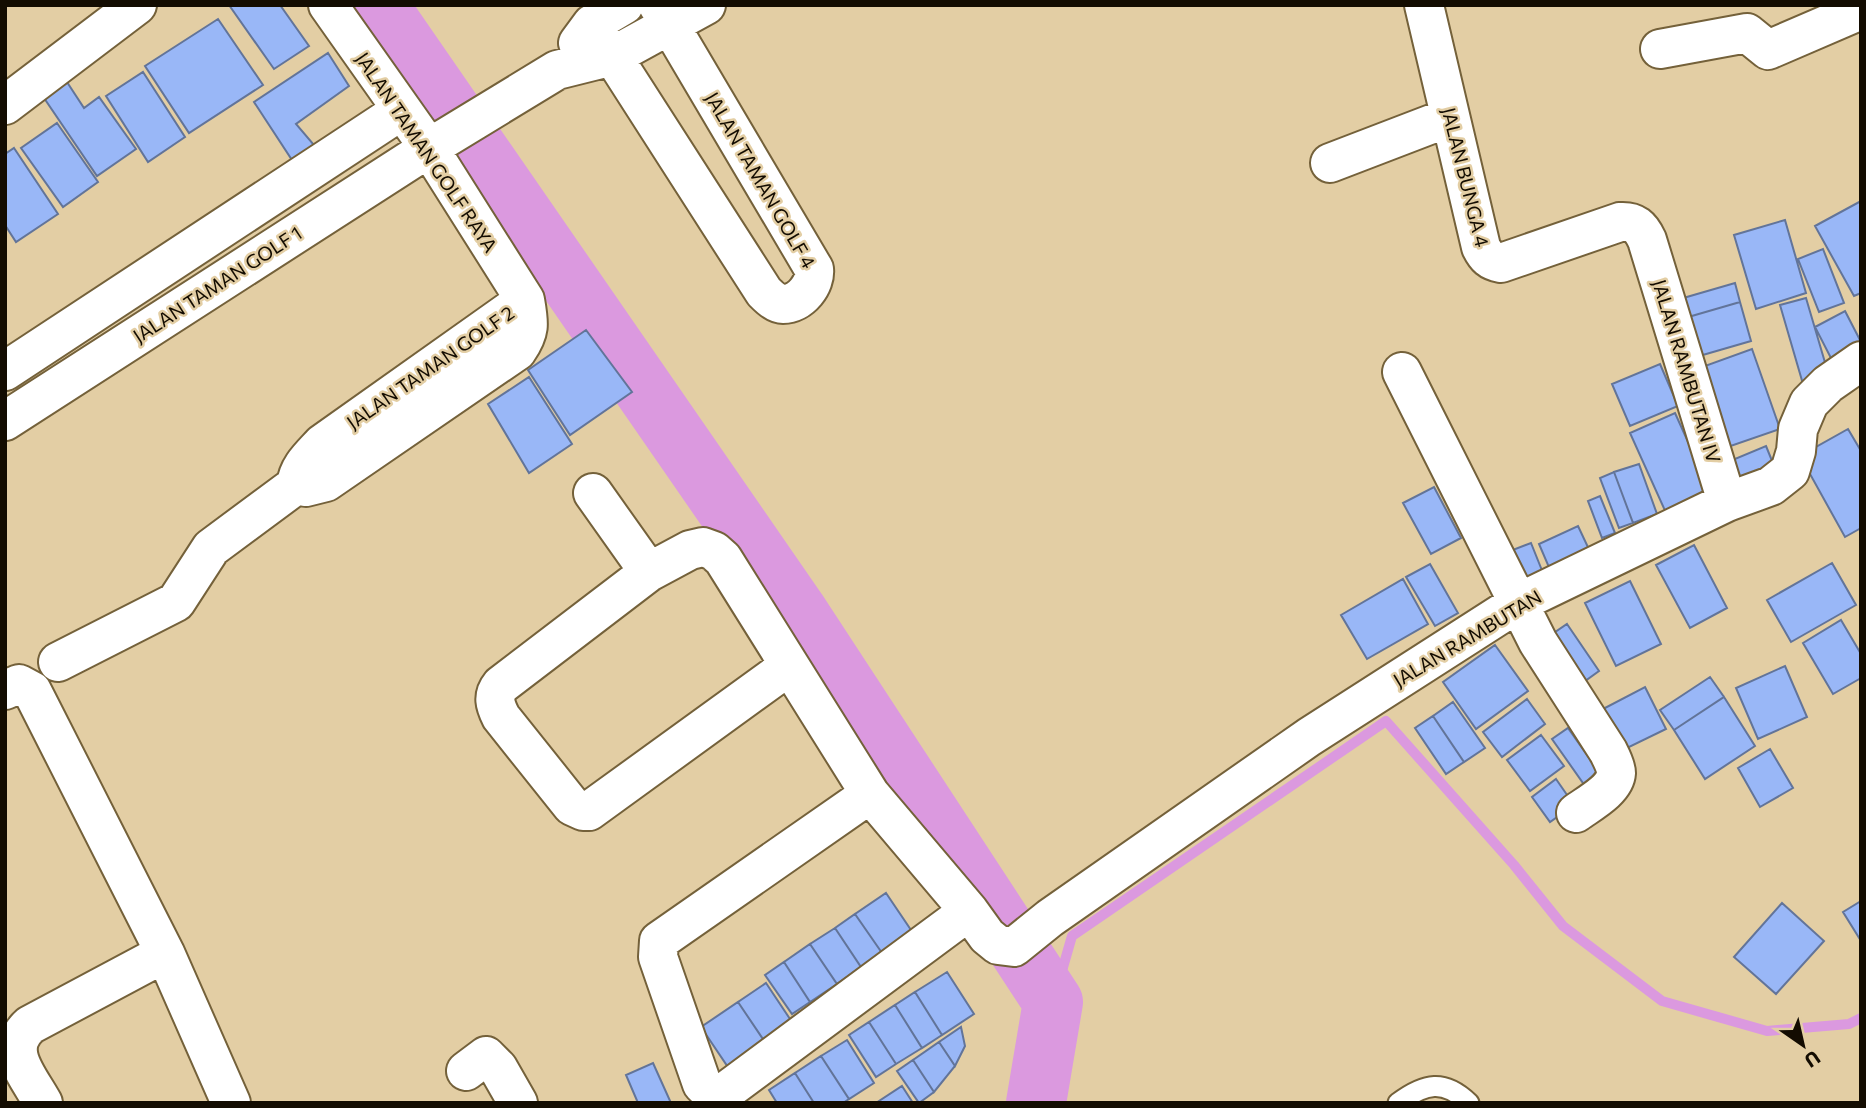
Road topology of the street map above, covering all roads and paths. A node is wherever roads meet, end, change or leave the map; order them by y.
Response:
1 (136, 5) edge
2 (328, 5) edge
3 (706, 5) edge
4 (1424, 5) edge
5 (1861, 10) edge
6 (608, 15) edge
7 (665, 15) edge
8 (1660, 49) dead end
9 (613, 57) junction
10 (557, 70) junction
11 (5, 104) edge
12 (402, 110) junction
13 (1450, 117) junction
14 (440, 142) junction
15 (1330, 163) dead end
16 (1647, 240) joint
17 (525, 299) joint
18 (1861, 361) edge
19 (5, 370) edge
20 (1402, 372) dead end
21 (5, 421) edge
22 (593, 493) dead end
23 (1727, 502) junction
24 (649, 572) junction
25 (1518, 603) junction
26 (58, 662) dead end
27 (789, 666) junction
28 (5, 690) edge
29 (870, 794) junction
30 (1576, 813) dead end
31 (970, 911) junction
32 (165, 953) junction
33 (466, 1071) dead end
34 (43, 1103) edge
35 (230, 1103) edge
36 (518, 1103) edge
37 (1398, 1103) edge
38 (1469, 1103) edge

1 - 11 street
2 - 12 street, JALAN TAMAN GOLF RAYA
3 - 7 street
4 - 13 street, JALAN BUNGA 4
5 - 8 street
6 - 9 street, JALAN TAMAN GOLF 4
6 - 10 street
7 - 9 street
7 - 9 street, JALAN TAMAN GOLF 4
9 - 10 street
10 - 14 street, JALAN TAMAN GOLF 1
12 - 14 street, JALAN TAMAN GOLF RAYA
12 - 19 street
13 - 15 street
13 - 16 street, JALAN BUNGA 4
14 - 17 street, JALAN TAMAN GOLF RAYA
14 - 21 street, JALAN TAMAN GOLF 1
16 - 23 street, JALAN RAMBUTAN IV
17 - 26 street, JALAN TAMAN GOLF 2
18 - 23 street, JALAN RAMBUTAN
20 - 25 street
22 - 24 street
23 - 25 street, JALAN RAMBUTAN
24 - 27 street
24 - 27 street
25 - 30 street
25 - 31 street, JALAN RAMBUTAN
27 - 29 street
28 - 32 street
29 - 31 street
29 - 31 street
32 - 34 street
32 - 35 street
33 - 36 street
37 - 38 lane

